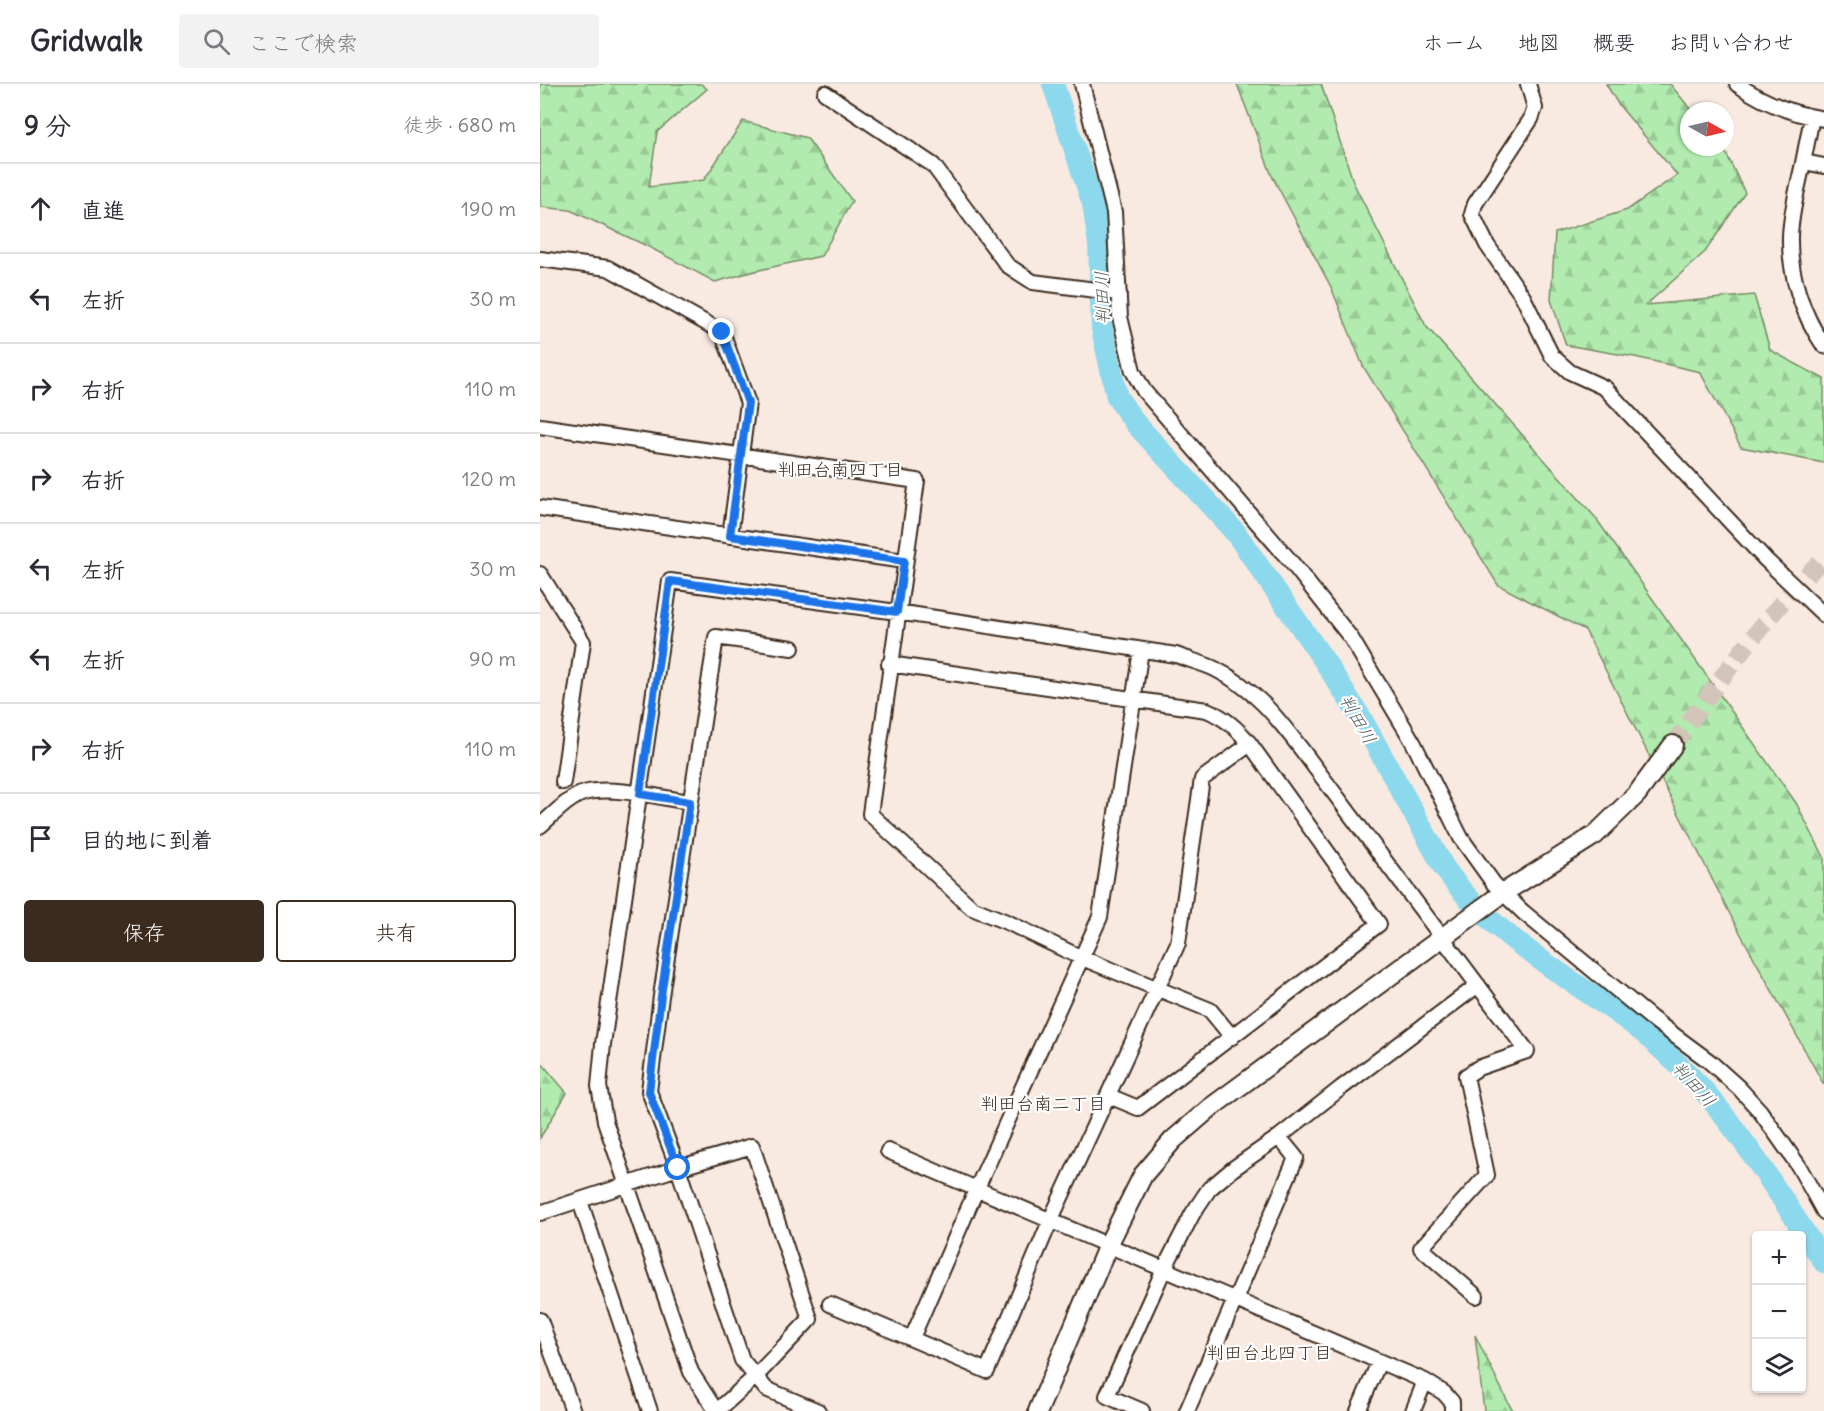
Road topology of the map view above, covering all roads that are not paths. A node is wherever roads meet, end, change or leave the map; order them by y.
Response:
1 (1083, 84) edge
2 (1528, 84) edge
3 (1737, 84) edge
4 (825, 93) dead end
5 (1818, 118) edge
6 (1804, 162) junction
7 (1824, 166) edge
8 (540, 259) edge
9 (1114, 293) junction
10 (1824, 346) edge
11 (540, 426) edge
12 (741, 456) junction
13 (540, 508) edge
14 (730, 536) junction
15 (904, 561) junction
16 (540, 574) edge
17 (897, 612) junction
18 (1824, 615) edge
19 (792, 648) dead end
20 (1141, 650) junction
21 (889, 664) junction
22 (1133, 700) junction
23 (1250, 744) junction
24 (1673, 745) tunnel mouth
25 (563, 782) dead end
26 (640, 794) junction
27 (690, 802) junction
28 (540, 826) edge
29 (1499, 896) junction
30 (1442, 938) junction
31 (1082, 958) junction
32 (1478, 986) junction
33 (1158, 988) junction
34 (1232, 1038) junction
35 (1109, 1096) junction
36 (1280, 1137) junction
37 (888, 1151) dead end
38 (678, 1168) junction
39 (627, 1186) junction
40 (977, 1188) junction
41 (580, 1201) junction
42 (1824, 1212) edge
43 (540, 1213) edge
44 (1051, 1219) junction
45 (1108, 1245) junction
46 (1164, 1269) junction
47 (1476, 1296) dead end
48 (1235, 1300) junction
49 (830, 1304) dead end
50 (540, 1320) edge
51 (912, 1338) junction
52 (1379, 1362) junction
53 (755, 1377) junction
54 (1425, 1381) junction
55 (573, 1411) edge
56 (650, 1411) edge
57 (716, 1411) edge
58 (818, 1411) edge
59 (1038, 1411) edge
60 (1142, 1411) edge
61 (1187, 1411) edge
62 (1358, 1411) edge
63 (1413, 1411) edge
64 (1452, 1411) edge

1 - 9 street
2 - 18 street
3 - 5 street
4 - 9 street
5 - 6 street
6 - 7 street
6 - 10 street
8 - 12 street
9 - 29 street
11 - 12 street
12 - 14 street
12 - 15 street
13 - 14 street
14 - 15 street
15 - 17 street
16 - 25 street
17 - 20 street
17 - 21 street
17 - 26 street
19 - 27 street
20 - 22 street
20 - 30 street
21 - 22 street
21 - 31 street
22 - 23 street
22 - 31 street
23 - 33 street
23 - 34 street
24 - 29 street
26 - 27 street
26 - 28 street
26 - 39 street
27 - 38 street
29 - 30 street
29 - 42 street
30 - 32 street
30 - 45 street
31 - 33 street
31 - 40 street
32 - 36 street
32 - 47 street
33 - 34 street
33 - 35 street
34 - 35 street
35 - 44 street
36 - 46 street
36 - 48 street
37 - 40 street
38 - 39 street
38 - 53 street
38 - 53 street
39 - 41 street
39 - 57 street
40 - 44 street
40 - 51 street
41 - 43 street
41 - 56 street
44 - 45 street
44 - 51 street
45 - 46 street
45 - 59 street
46 - 48 street
46 - 60 street
48 - 52 street
48 - 61 street
49 - 51 street
50 - 55 street
52 - 54 street
52 - 62 street
53 - 57 street
53 - 58 street
54 - 63 street
54 - 64 street

